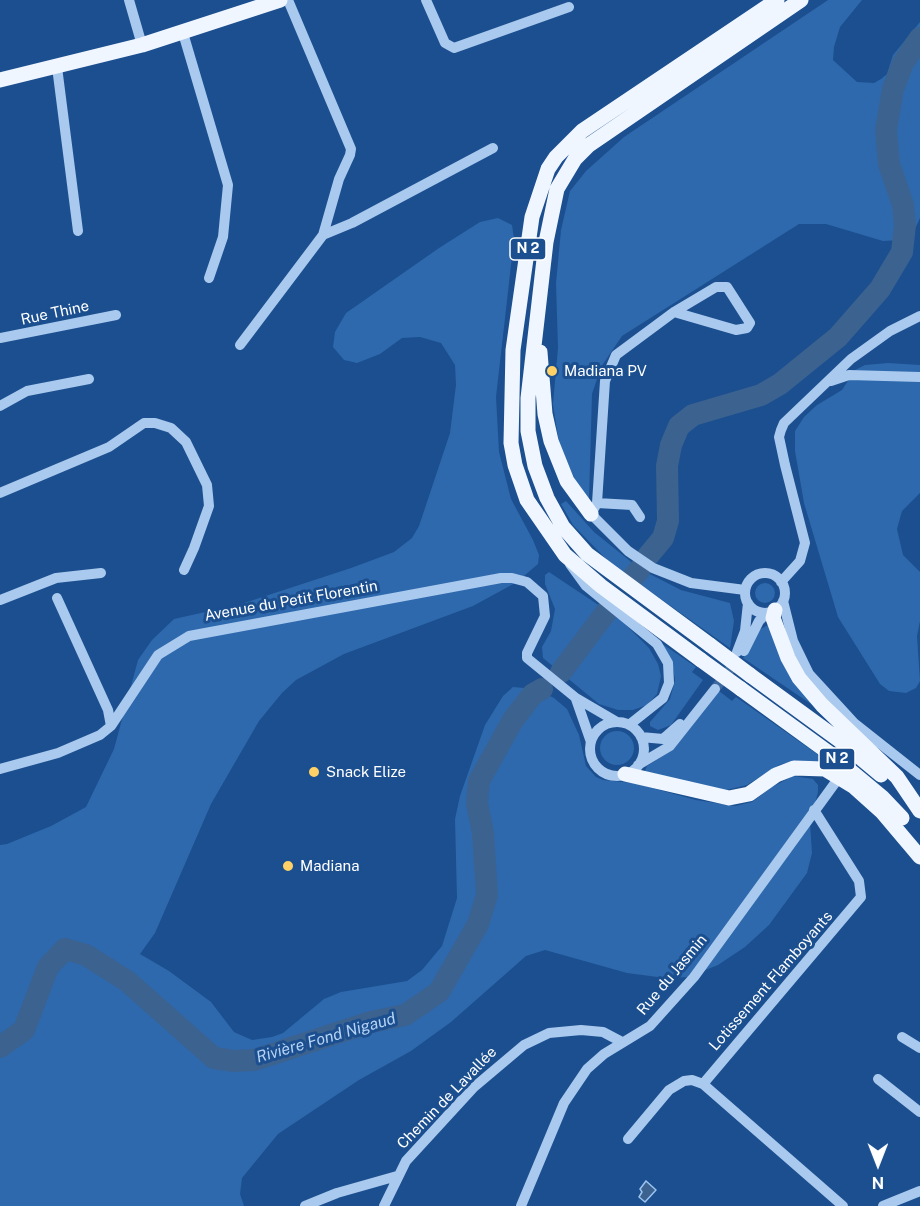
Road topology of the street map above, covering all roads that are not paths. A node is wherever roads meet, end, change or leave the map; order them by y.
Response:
1 (129, 0) edge
2 (280, 0) edge
3 (288, 0) edge
4 (426, 0) edge
5 (777, 0) edge
6 (801, 0) edge
7 (569, 7) dead end
8 (183, 33) junction
9 (141, 45) junction
10 (57, 67) junction
11 (0, 80) edge
12 (493, 148) dead end
13 (78, 231) dead end
14 (323, 235) junction
15 (209, 278) dead end
16 (675, 312) junction
17 (116, 315) dead end
18 (538, 316) junction
19 (920, 316) edge
20 (0, 338) edge
21 (240, 345) dead end
22 (920, 377) edge
23 (89, 379) dead end
24 (824, 383) junction
25 (0, 406) edge
26 (0, 493) edge
27 (594, 509) junction
28 (640, 517) dead end
29 (184, 570) dead end
30 (101, 573) dead end
31 (781, 582) junction
32 (745, 590) junction
33 (57, 598) dead end
34 (0, 600) edge
35 (748, 603) junction
36 (775, 608) junction
37 (627, 612) junction
38 (576, 698) junction
39 (617, 722) junction
40 (629, 725) junction
41 (111, 726) junction
42 (641, 737) junction
43 (591, 742) junction
44 (638, 765) junction
45 (0, 769) edge
46 (625, 774) junction
47 (920, 775) edge
48 (835, 783) dead end
49 (814, 810) junction
50 (920, 810) edge
51 (920, 816) edge
52 (920, 843) edge
53 (920, 857) edge
54 (902, 1036) dead end
55 (622, 1042) junction
56 (920, 1048) edge
57 (878, 1079) dead end
58 (703, 1084) junction
59 (920, 1112) edge
60 (628, 1139) dead end
61 (397, 1176) junction
62 (920, 1191) edge
63 (305, 1206) edge
64 (384, 1206) edge
65 (521, 1206) edge
66 (843, 1206) edge
67 (883, 1206) edge

1 - 9 street
2 - 8 main road
3 - 14 street
4 - 7 street
5 - 37 main road, N 2
6 - 18 main road, N 2
8 - 9 main road
8 - 15 street
9 - 10 main road
10 - 11 main road
10 - 13 street
12 - 14 street
14 - 21 street
16 - 16 street
16 - 27 street
17 - 20 street, Rue Thine
18 - 27 main road
18 - 51 main road, N 2, bridge
19 - 24 street
22 - 24 street
23 - 25 street
24 - 31 street
26 - 29 street
27 - 28 street
27 - 32 street
30 - 34 street
31 - 32 street
31 - 36 street
32 - 35 street
33 - 41 street
35 - 36 street
35 - 36 street
36 - 47 street
36 - 50 main road
37 - 40 street
37 - 52 main road, N 2, bridge
38 - 39 street
38 - 41 street, Avenue du Petit Florentin
38 - 43 street
39 - 40 street
39 - 43 street
40 - 42 street
41 - 45 street, Avenue du Petit Florentin
42 - 44 street
42 - 44 street
43 - 46 street
44 - 46 street
46 - 53 main road
48 - 49 street, Rue du Jasmin
49 - 55 street, Rue du Jasmin
49 - 58 street, Lotissement Flamboyants
54 - 56 street
55 - 61 street, Chemin de Lavallée
55 - 65 street, Rue du Jasmin
57 - 59 street
58 - 60 street
58 - 66 street
61 - 63 street
61 - 64 street, Chemin de Lavallée
62 - 67 street

